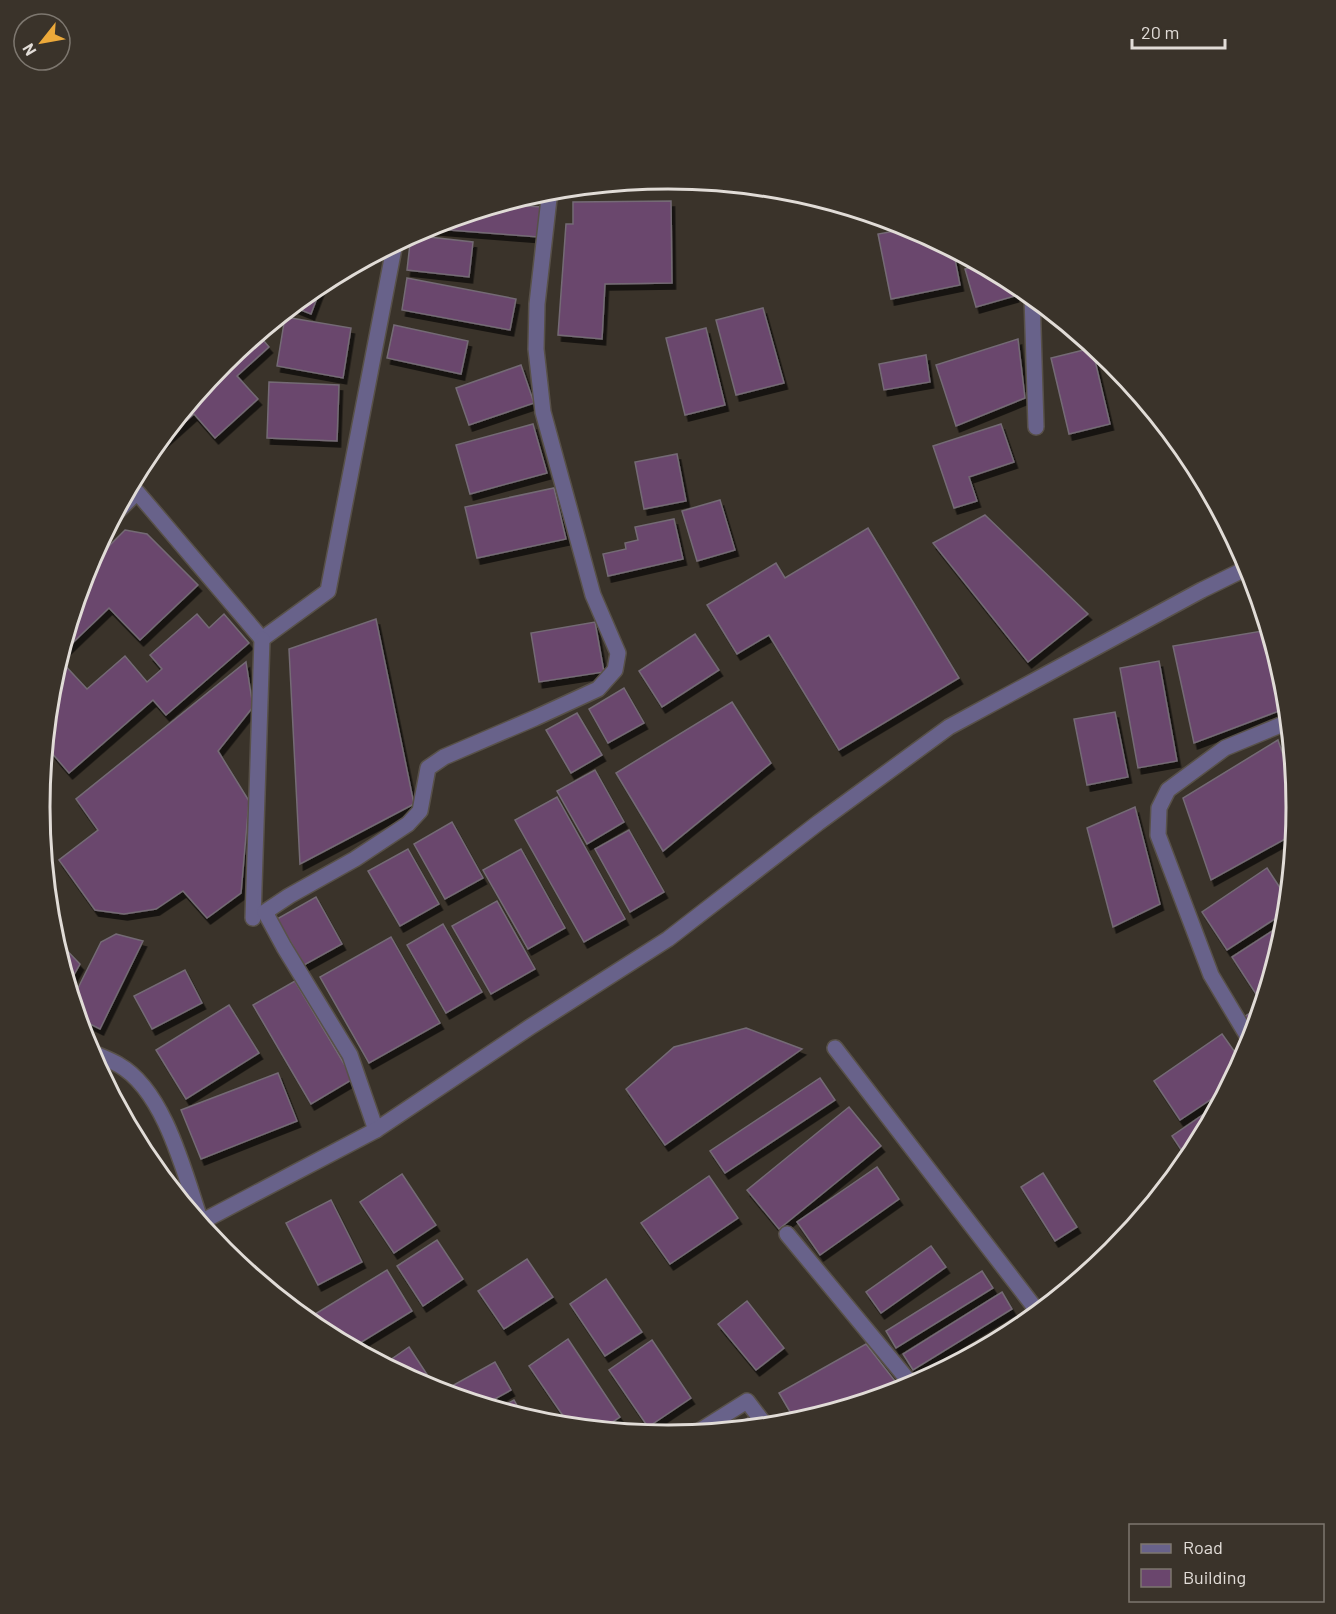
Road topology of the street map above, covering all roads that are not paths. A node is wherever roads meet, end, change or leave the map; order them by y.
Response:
1 (549, 200) edge
2 (393, 252) edge
3 (1032, 307) edge
4 (1036, 427) dead end
5 (134, 495) edge
6 (1240, 572) edge
7 (262, 639) junction
8 (1281, 725) edge
9 (253, 918) dead end
10 (1244, 1031) edge
11 (835, 1048) dead end
12 (103, 1057) edge
13 (376, 1130) junction
14 (196, 1207) edge
15 (208, 1221) edge
16 (787, 1234) dead end
17 (1033, 1306) edge
18 (906, 1378) edge
19 (760, 1418) edge
20 (711, 1424) edge

1 - 13 street
2 - 7 street
3 - 4 street
5 - 7 street
6 - 13 street
7 - 9 street
8 - 10 street
11 - 17 street
12 - 14 street
13 - 15 street
16 - 18 street
19 - 20 street

